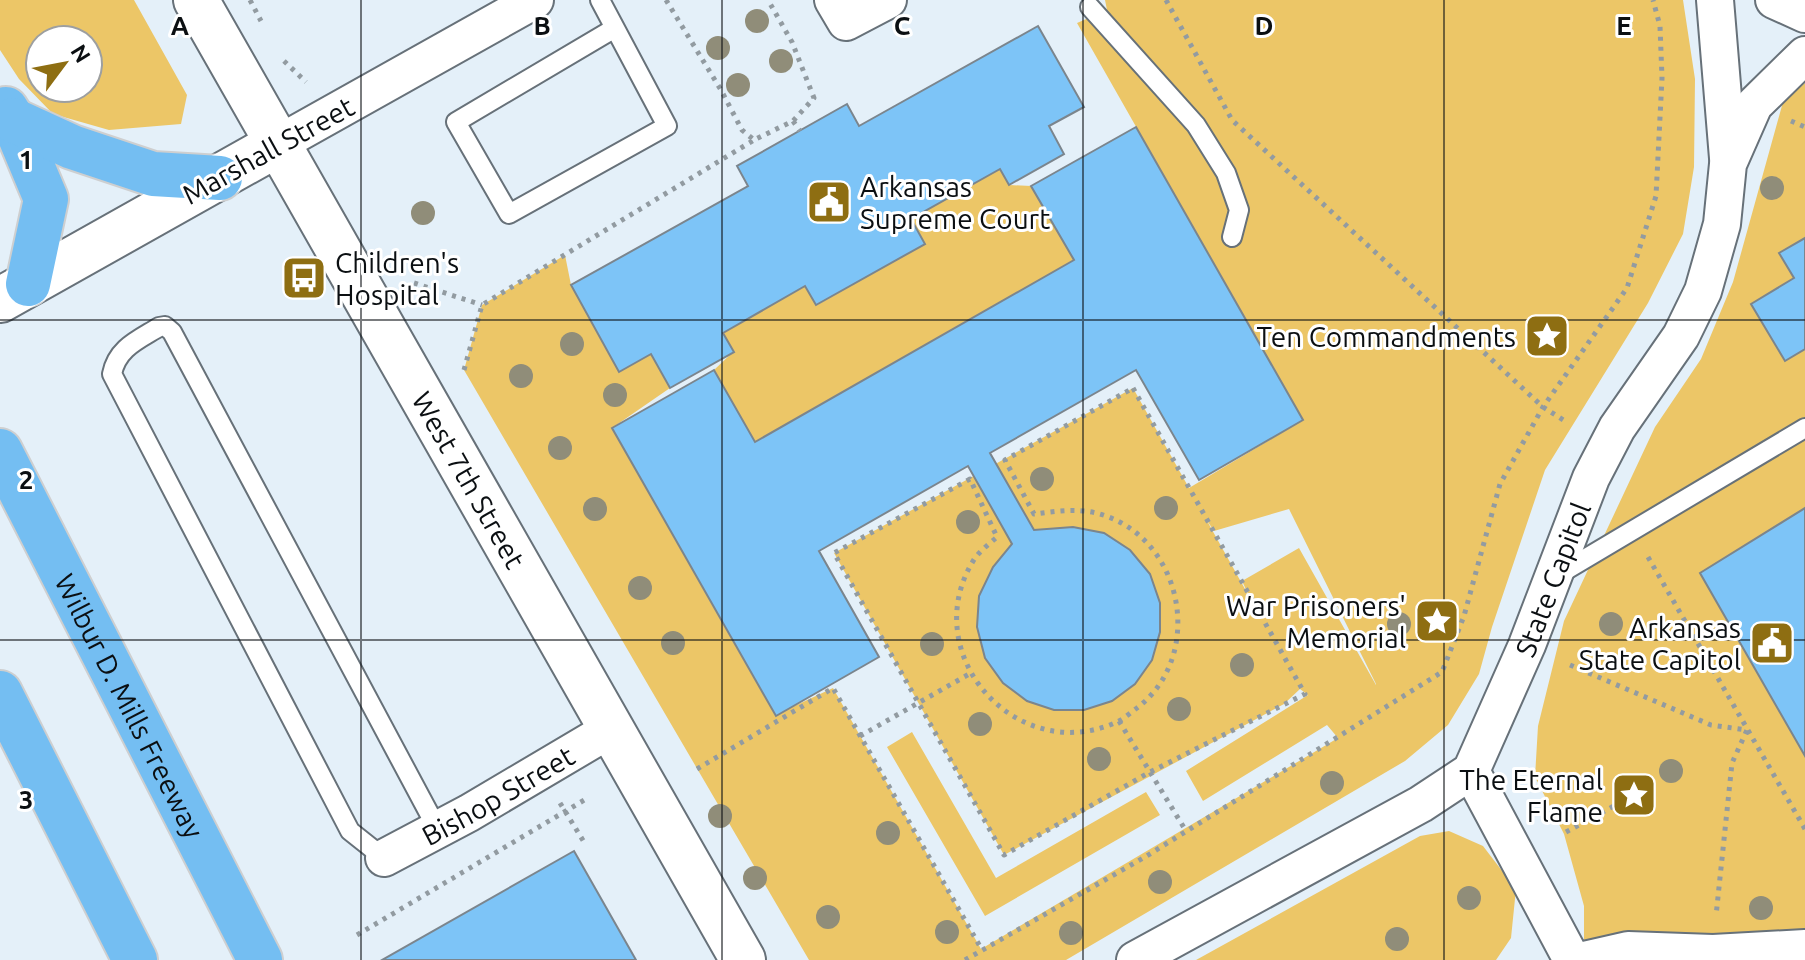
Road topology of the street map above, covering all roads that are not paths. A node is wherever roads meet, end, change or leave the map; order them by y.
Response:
1 (196, 0) edge
2 (535, 0) edge
3 (600, 0) edge
4 (833, 0) edge
5 (888, 0) edge
6 (1715, 0) edge
7 (1774, 0) edge
8 (1090, 7) dead end
9 (1805, 14) edge
10 (615, 28) junction
11 (1805, 55) edge
12 (6, 110) edge
13 (278, 144) junction
14 (1728, 164) junction
15 (220, 178) junction
16 (1232, 237) dead end
17 (14, 292) edge
18 (1805, 428) edge
19 (0, 451) edge
20 (1554, 578) junction
21 (0, 693) edge
22 (611, 729) junction
23 (1471, 771) junction
24 (438, 830) junction
25 (384, 858) joint
26 (1805, 948) edge
27 (135, 960) edge
28 (260, 960) edge
29 (743, 960) edge
30 (1135, 960) edge
31 (1572, 960) edge
32 (1584, 960) edge

1 - 13 street, West 7th Street
2 - 13 street, Marshall Street
3 - 10 lane
4 - 5 street
6 - 14 street
7 - 9 street
8 - 16 lane
10 - 10 lane
11 - 14 street, State Capitol
12 - 15 highway
12 - 17 highway
13 - 15 street, Marshall Street
13 - 22 street, West 7th Street
14 - 20 street, State Capitol
15 - 17 street, Marshall Street
18 - 20 lane
19 - 28 highway, Wilbur D. Mills Freeway
20 - 23 street, State Capitol
21 - 27 highway
22 - 24 street, Bishop Street
22 - 29 street, West 7th Street
23 - 30 street
23 - 31 street
24 - 25 street, Bishop Street
24 - 25 lane
26 - 32 street

